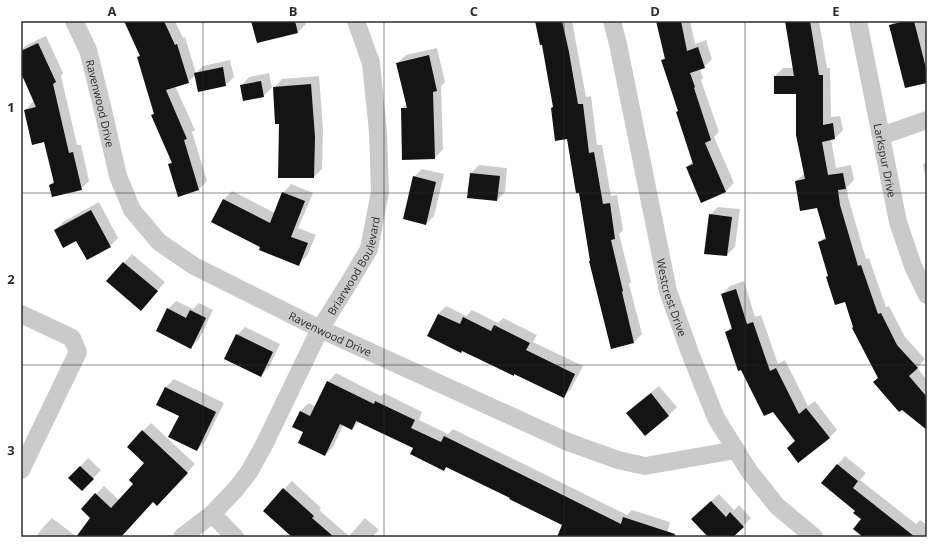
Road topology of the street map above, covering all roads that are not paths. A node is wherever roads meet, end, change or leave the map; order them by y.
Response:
1 (74, 21) edge
2 (356, 21) edge
3 (612, 21) edge
4 (858, 21) edge
5 (927, 120) edge
6 (881, 136) junction
7 (927, 295) edge
8 (21, 314) edge
9 (320, 328) junction
10 (736, 450) junction
11 (21, 470) edge
12 (212, 514) junction
13 (182, 537) edge
14 (235, 537) edge
15 (814, 537) edge

1 - 9 street, Ravenwood Drive
2 - 9 street, Briarwood Boulevard
3 - 10 street, Westcrest Drive
4 - 6 street, Larkspur Drive
5 - 6 street
6 - 7 street, Larkspur Drive
8 - 11 street
9 - 10 street, Ravenwood Drive
9 - 12 street, Briarwood Boulevard
10 - 15 street, Westcrest Drive
12 - 13 street, Briarwood Boulevard
12 - 14 street

